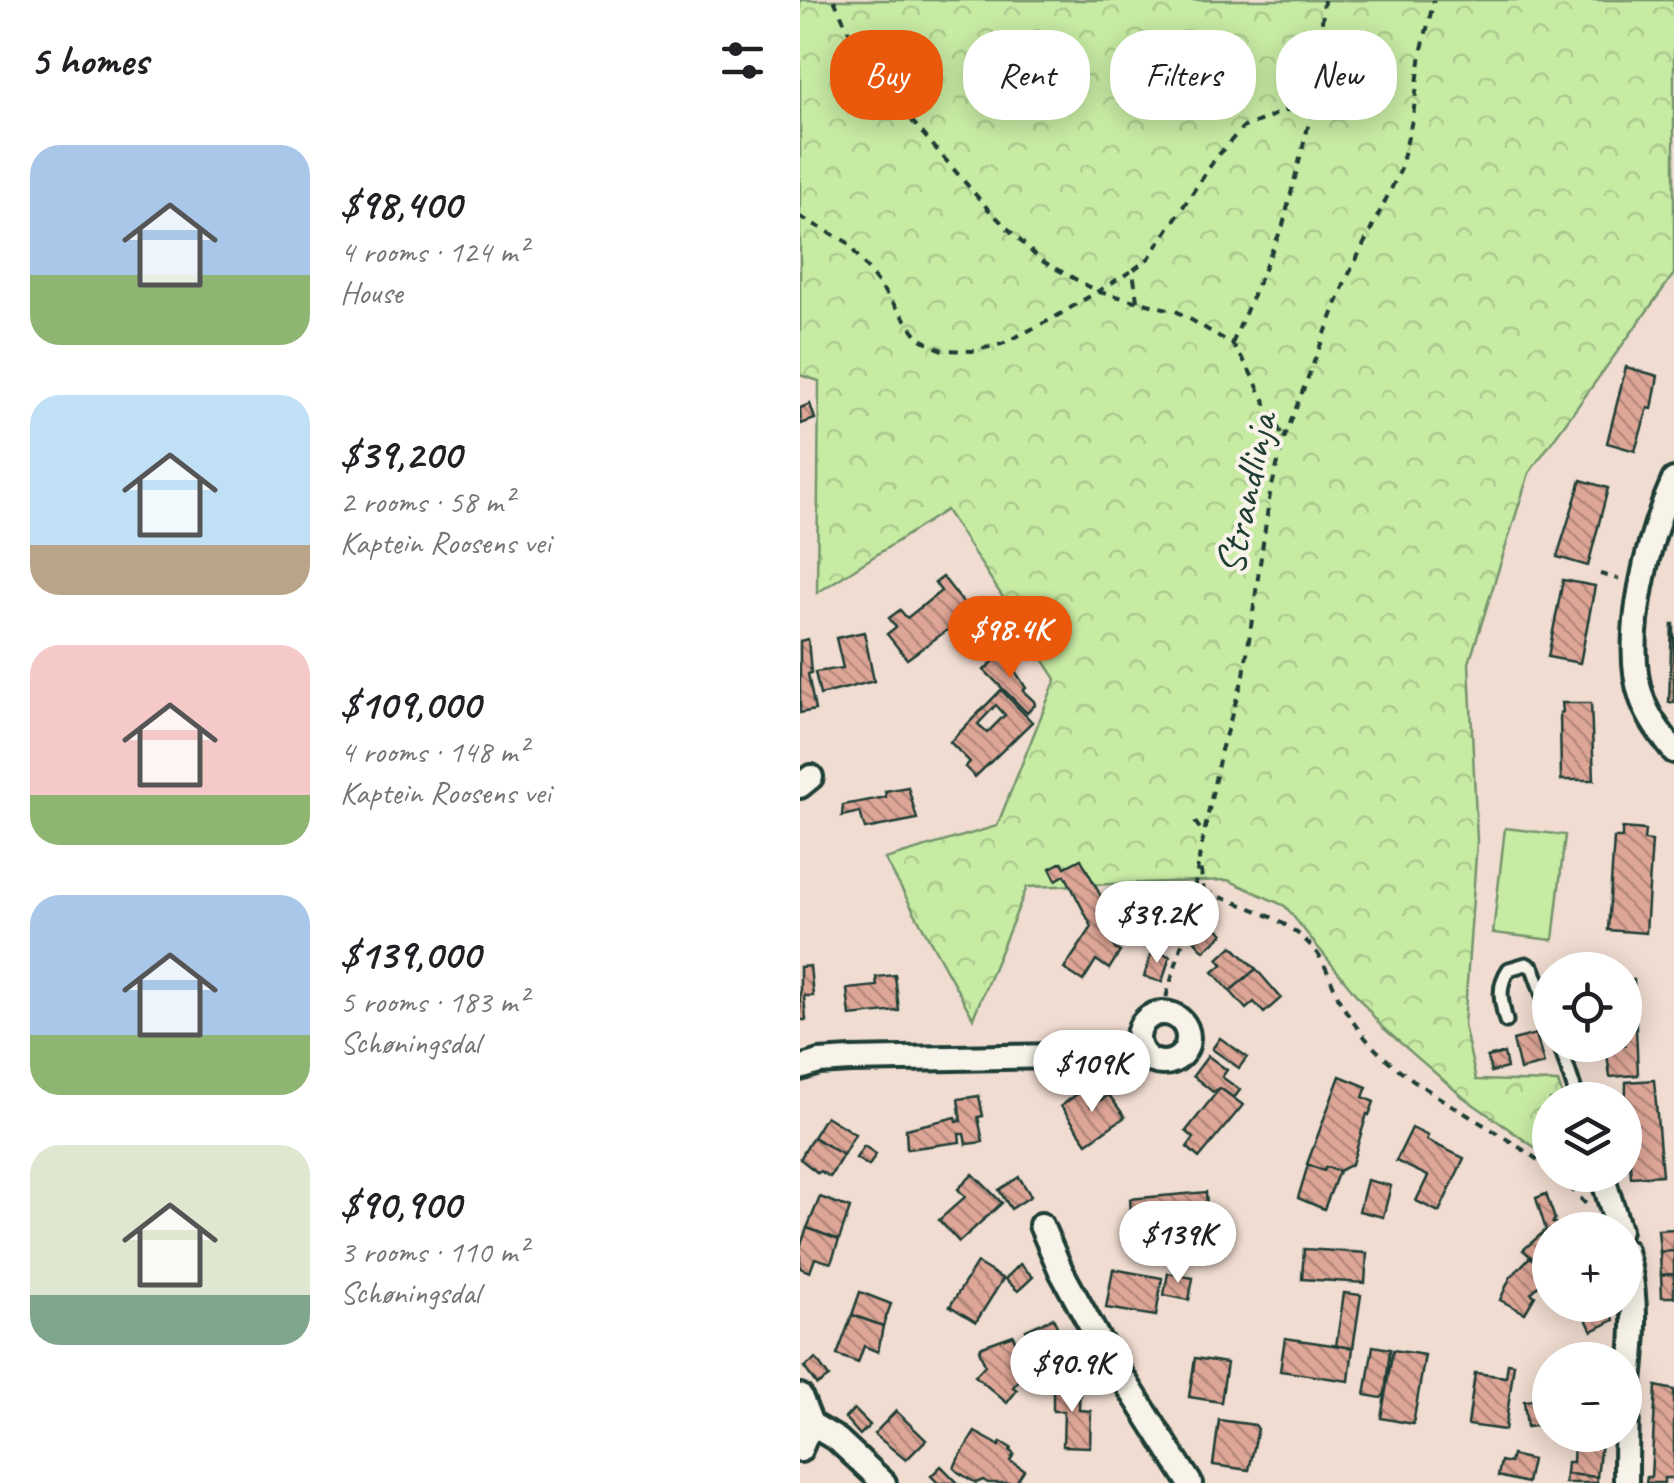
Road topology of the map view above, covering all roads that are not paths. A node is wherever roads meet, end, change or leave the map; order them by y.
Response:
1 (1674, 480) edge
2 (1674, 751) edge
3 (1532, 967) edge
4 (1506, 1021) dead end
5 (1140, 1046) junction
6 (800, 1068) edge
7 (1041, 1225) dead end
8 (1635, 1322) edge
9 (800, 1396) edge
10 (812, 1424) junction
11 (800, 1450) edge
12 (884, 1483) edge
13 (1190, 1483) edge
14 (1626, 1483) edge

1 - 2 street
3 - 4 lane
5 - 5 street
5 - 6 street
7 - 13 street
8 - 14 street
9 - 10 street
10 - 11 street
10 - 12 street

